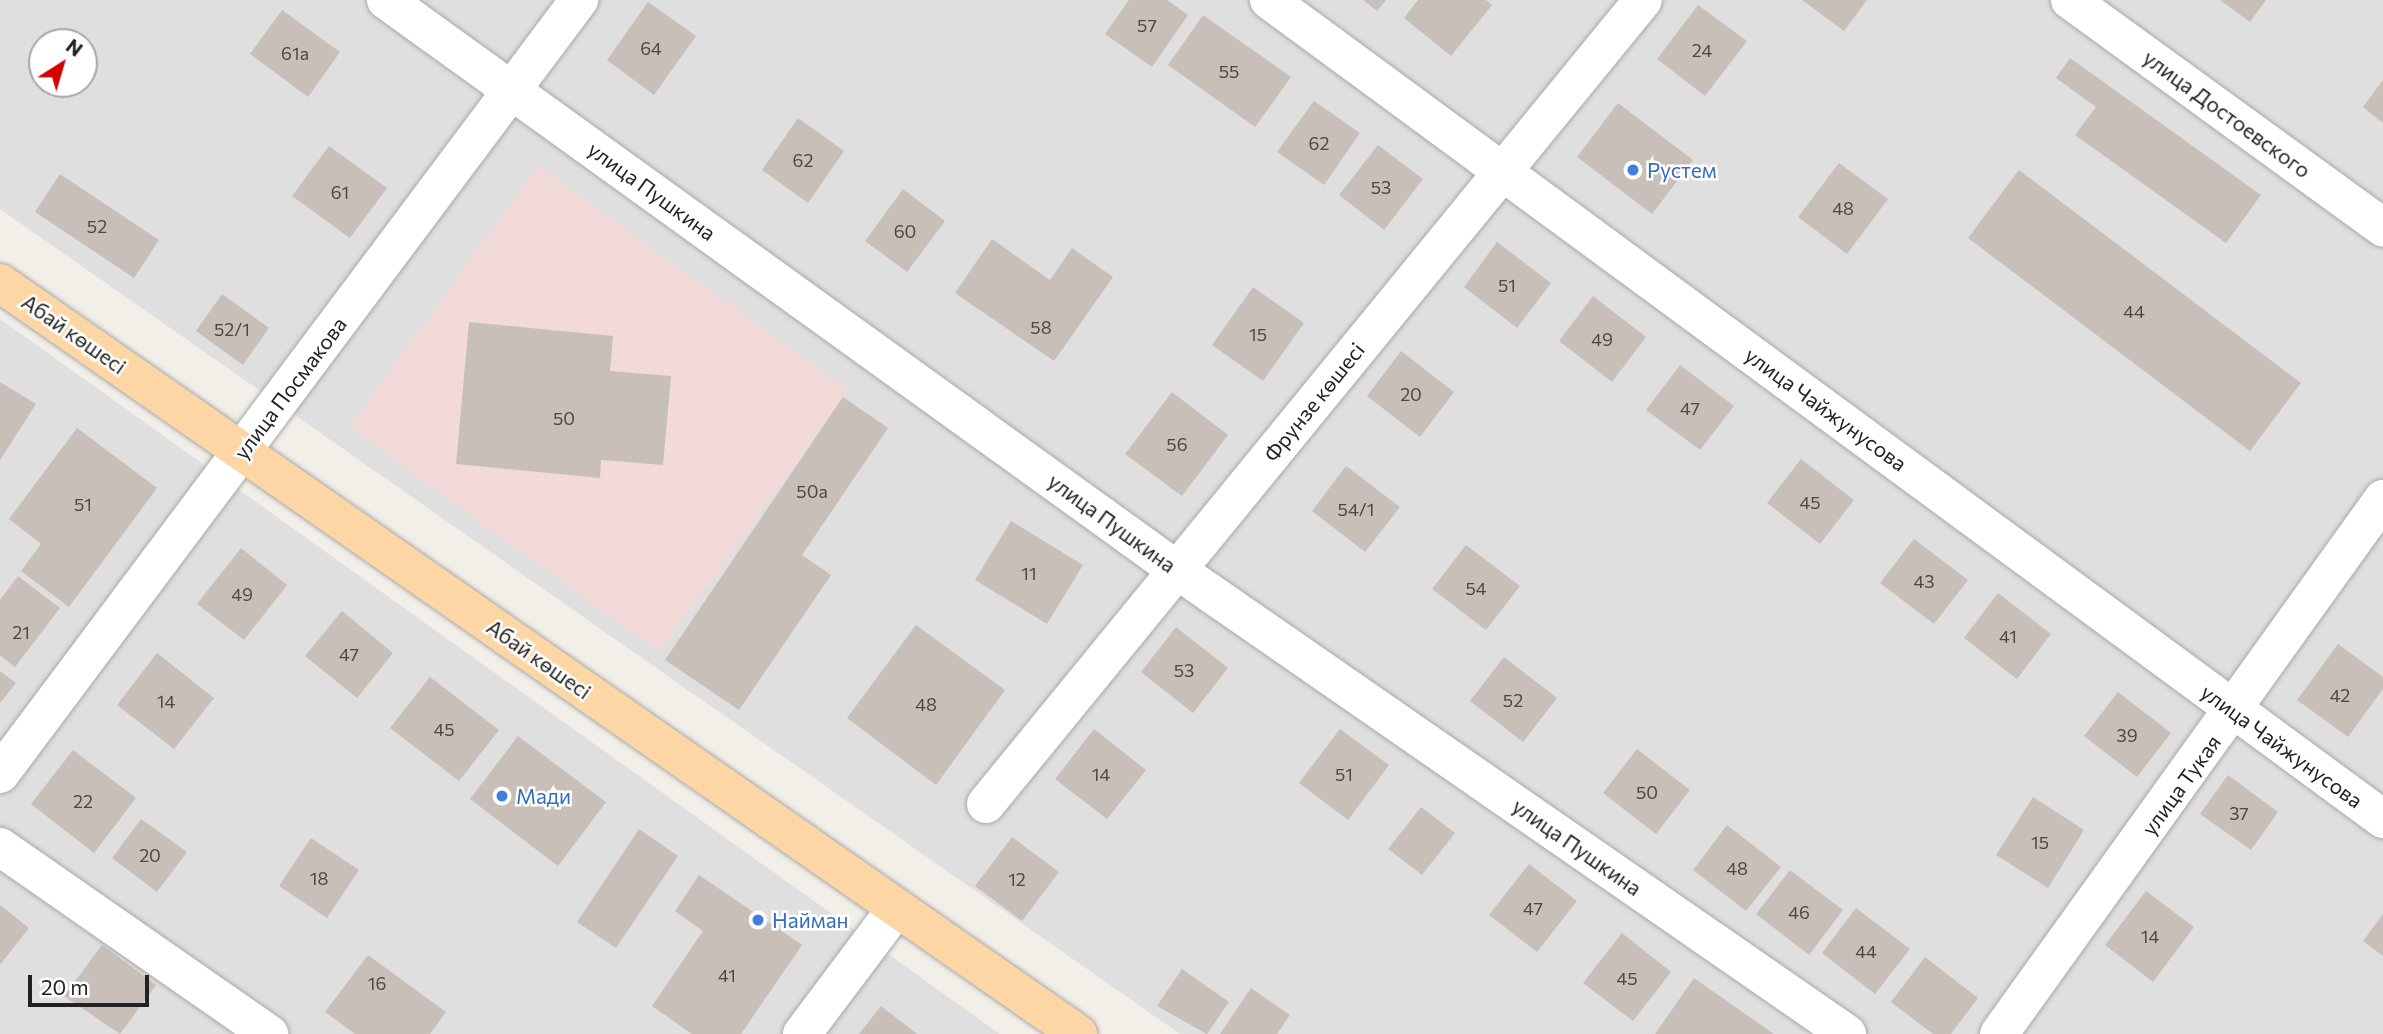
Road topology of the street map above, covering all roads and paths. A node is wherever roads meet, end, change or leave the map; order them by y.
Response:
1 (386, 0) edge
2 (579, 0) edge
3 (1269, 0) edge
4 (1643, 0) edge
5 (2070, 0) edge
6 (512, 90) junction
7 (1502, 171) junction
8 (2383, 227) edge
9 (0, 283) edge
10 (243, 452) junction
11 (2383, 499) edge
12 (1177, 570) junction
13 (2235, 712) junction
14 (0, 774) edge
15 (986, 804) dead end
16 (2383, 819) edge
17 (0, 847) edge
18 (896, 909) junction
19 (269, 1034) edge
20 (802, 1034) edge
21 (1078, 1034) edge
22 (1847, 1034) edge
23 (1999, 1034) edge

1 - 6 street, улица Пушкина
2 - 6 street, улица Посмакова
3 - 7 street, улица Чайжунусова
4 - 7 street, Фрунзе көшесі
5 - 8 street, улица Достоевского
6 - 10 street, улица Посмакова
6 - 12 street, улица Пушкина
7 - 12 street, Фрунзе көшесі
7 - 13 street, улица Чайжунусова
9 - 10 main road, Абай көшесі
10 - 14 street, улица Посмакова
10 - 18 main road, Абай көшесі
11 - 13 street, улица Тукая
12 - 15 street, Фрунзе көшесі
12 - 22 street, улица Пушкина
13 - 16 street, улица Чайжунусова
13 - 23 street, улица Тукая
17 - 19 street
18 - 20 street
18 - 21 main road, Абай көшесі

